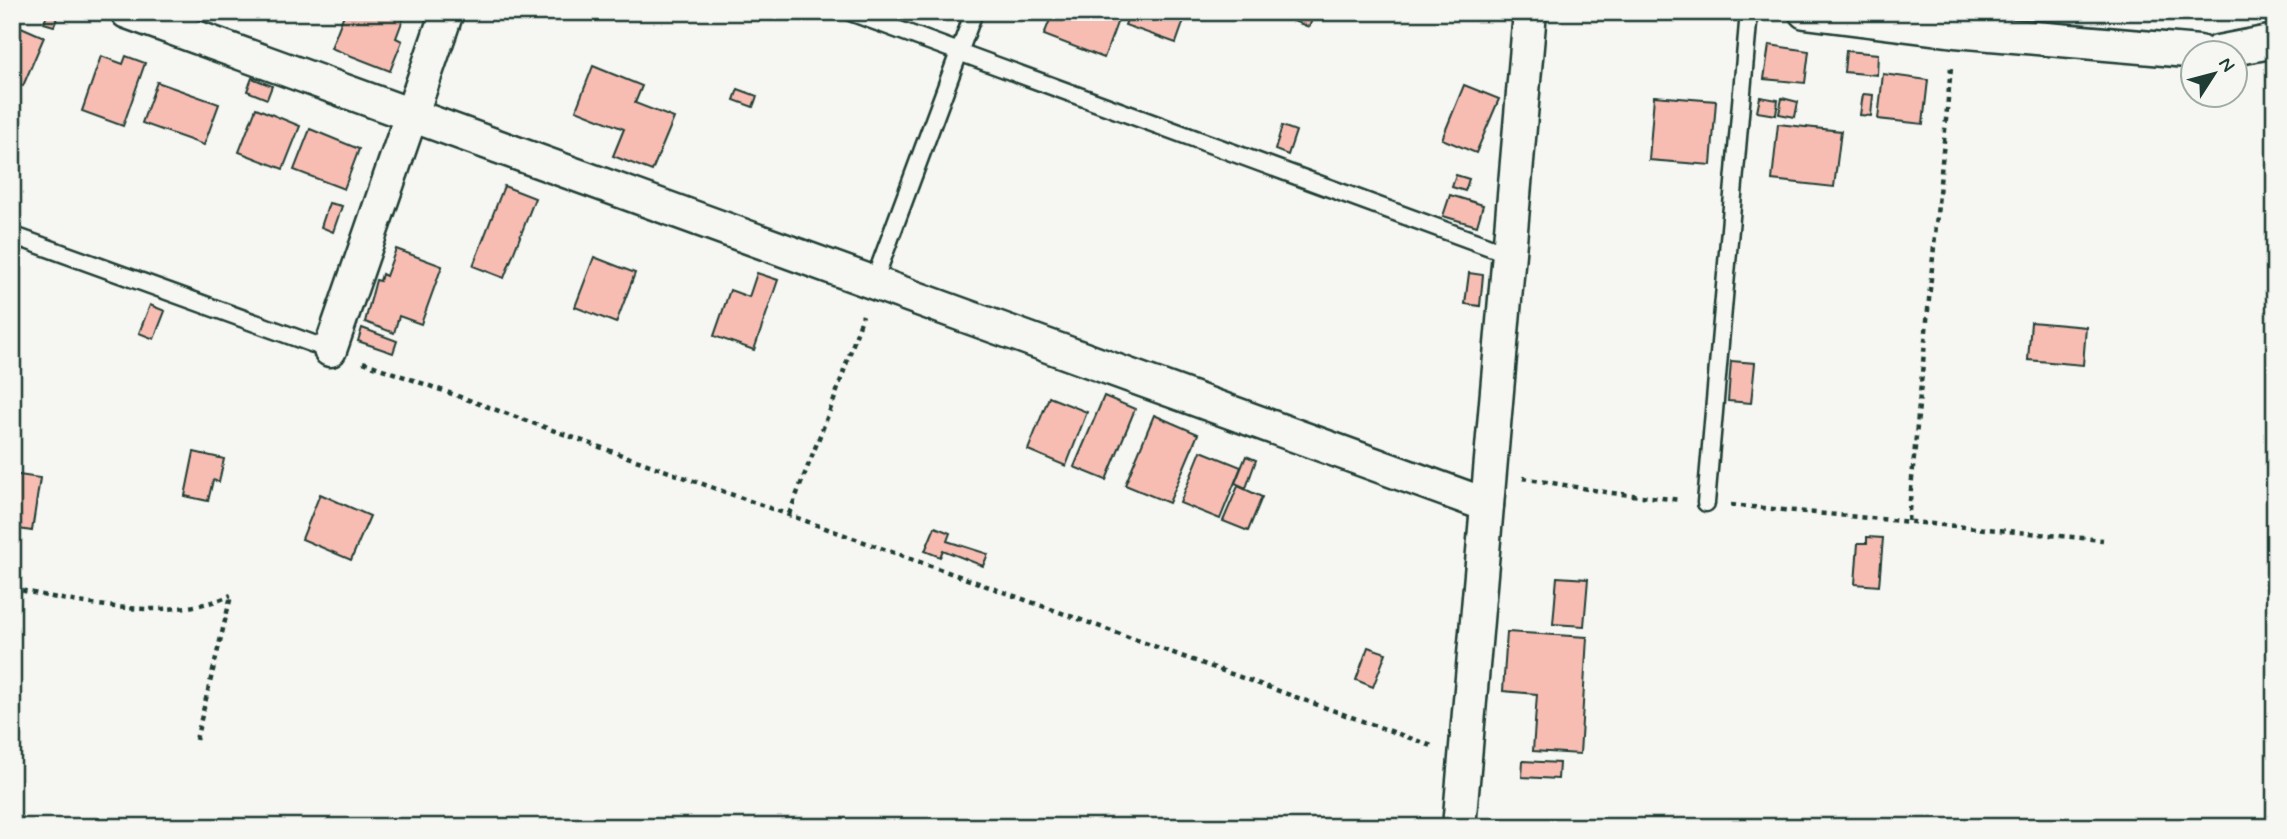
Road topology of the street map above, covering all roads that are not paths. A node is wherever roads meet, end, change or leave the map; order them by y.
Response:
1 (127, 12) edge
2 (447, 12) edge
3 (850, 12) edge
4 (974, 12) edge
5 (1530, 12) edge
6 (1749, 12) edge
7 (1805, 12) edge
8 (1955, 22) edge
9 (2275, 41) edge
10 (2248, 46) edge
11 (2178, 49) edge
12 (959, 53) junction
13 (408, 116) junction
14 (12, 235) edge
15 (1508, 254) junction
16 (873, 284) junction
17 (330, 350) joint
18 (1706, 503) dead end
19 (1487, 505) junction
20 (1459, 827) edge

1 - 13 street
2 - 13 street
3 - 12 lane
4 - 12 lane
5 - 15 street
6 - 18 lane
7 - 8 street
8 - 11 street
9 - 10 street
12 - 15 lane
12 - 16 lane
13 - 16 street
13 - 17 street
14 - 17 lane
15 - 19 street
16 - 19 street
19 - 20 street

